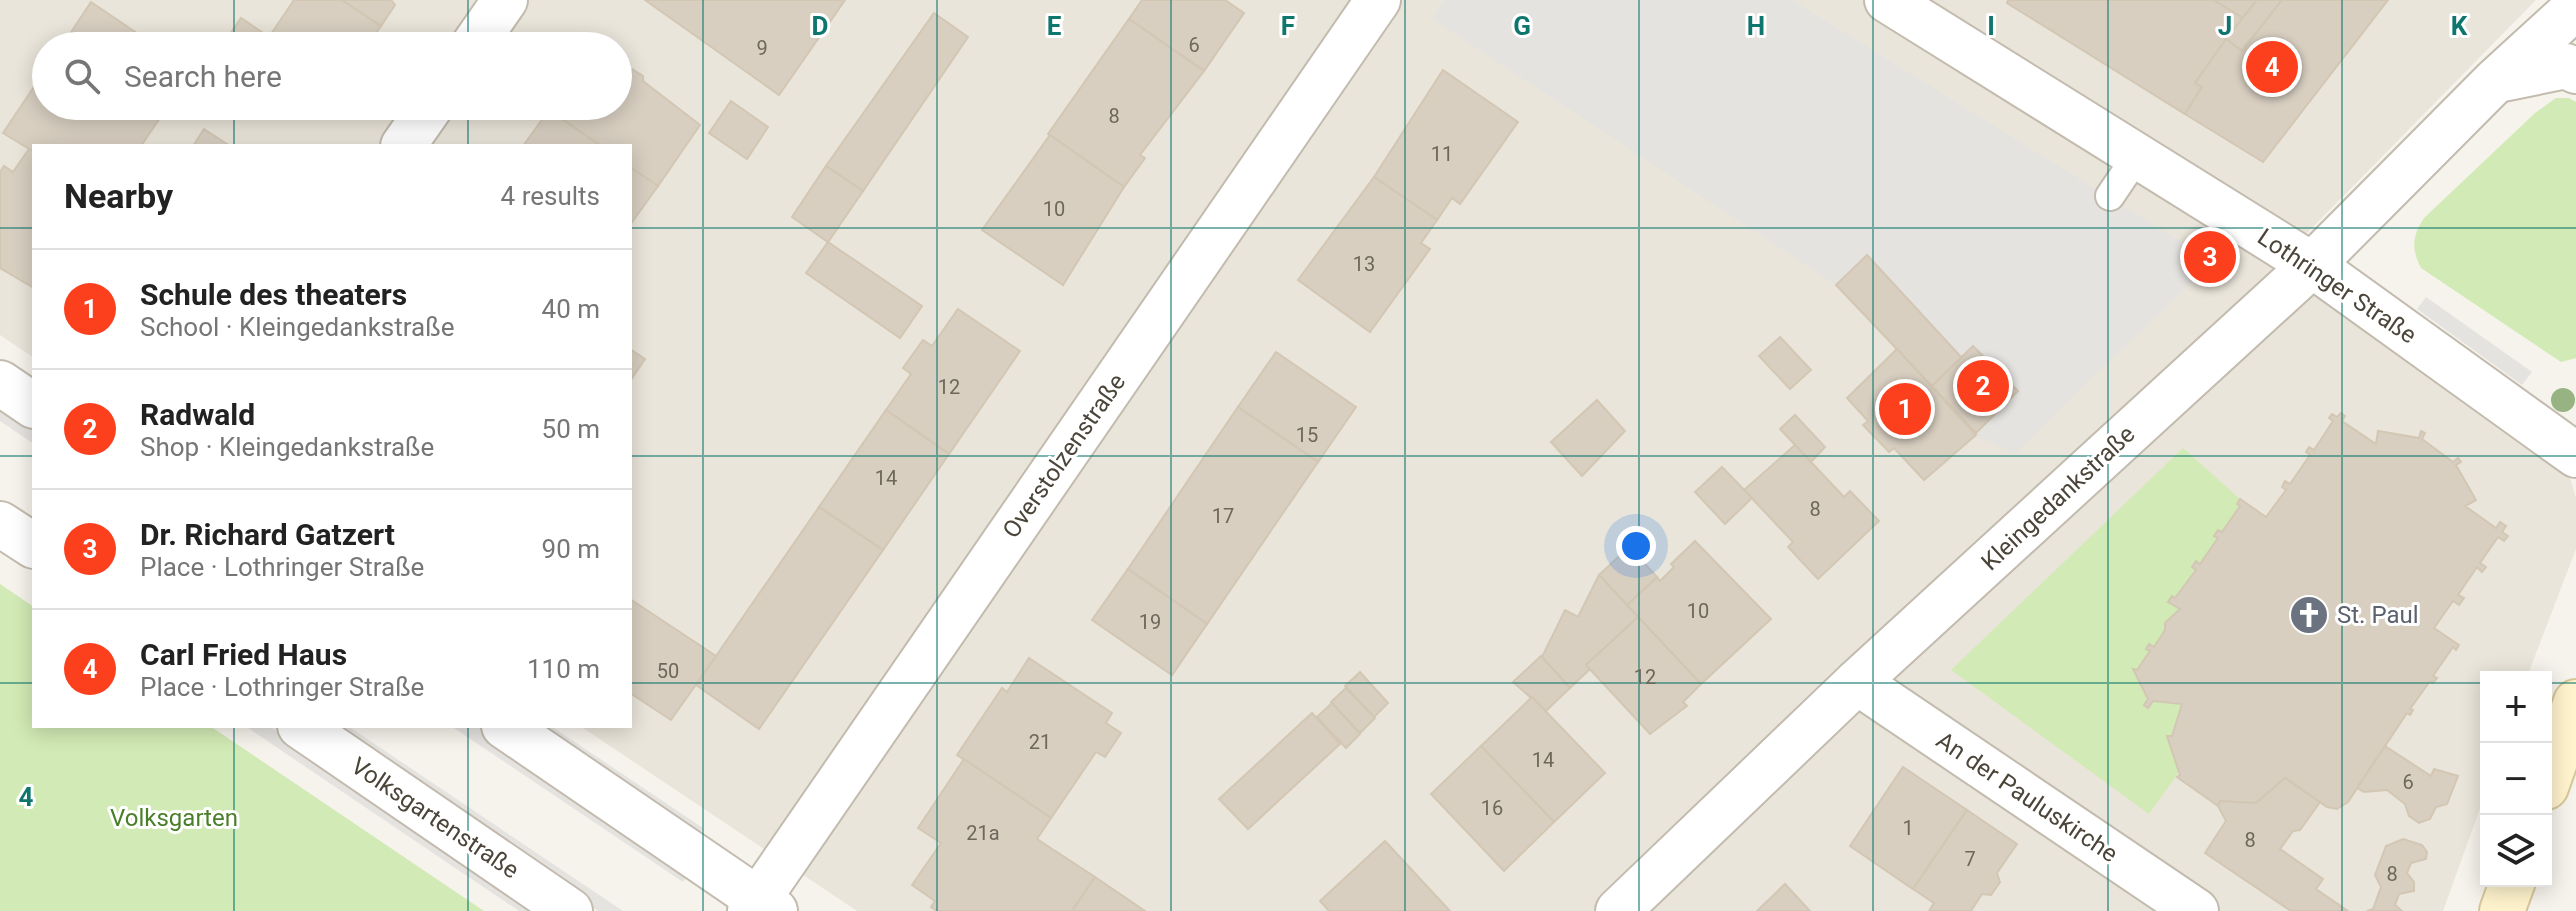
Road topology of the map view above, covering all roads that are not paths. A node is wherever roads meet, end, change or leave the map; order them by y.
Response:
1 (505, 0) edge
2 (1378, 0) edge
3 (1887, 0) edge
4 (2576, 7) edge
5 (483, 32) edge
6 (2576, 71) edge
7 (2495, 81) junction
8 (421, 120) edge
9 (404, 144) edge
10 (2137, 156) junction
11 (2110, 196) dead end
12 (2312, 265) junction
13 (0, 383) edge
14 (32, 405) edge
15 (2576, 455) edge
16 (0, 524) edge
17 (32, 545) edge
18 (1857, 682) junction
19 (2576, 702) edge
20 (303, 728) edge
21 (507, 728) edge
22 (2552, 770) edge
23 (2511, 887) edge
24 (761, 907) edge
25 (570, 911) edge
26 (1618, 911) edge
27 (2196, 911) edge
28 (2502, 911) edge

1 - 5 street
2 - 24 street, Overstolzenstraße
3 - 10 street, Lothringer Straße
4 - 7 street, Kleingedankstraße
6 - 7 street
7 - 12 street, Kleingedankstraße
8 - 9 street
10 - 11 lane
10 - 12 street, Lothringer Straße
12 - 15 street, Lothringer Straße
12 - 18 street, Kleingedankstraße
13 - 14 street
16 - 17 street
18 - 26 street, Kleingedankstraße
18 - 27 street, An der Pauluskirche
19 - 22 main road
20 - 25 street, Volksgartenstraße
21 - 24 street
23 - 28 main road

